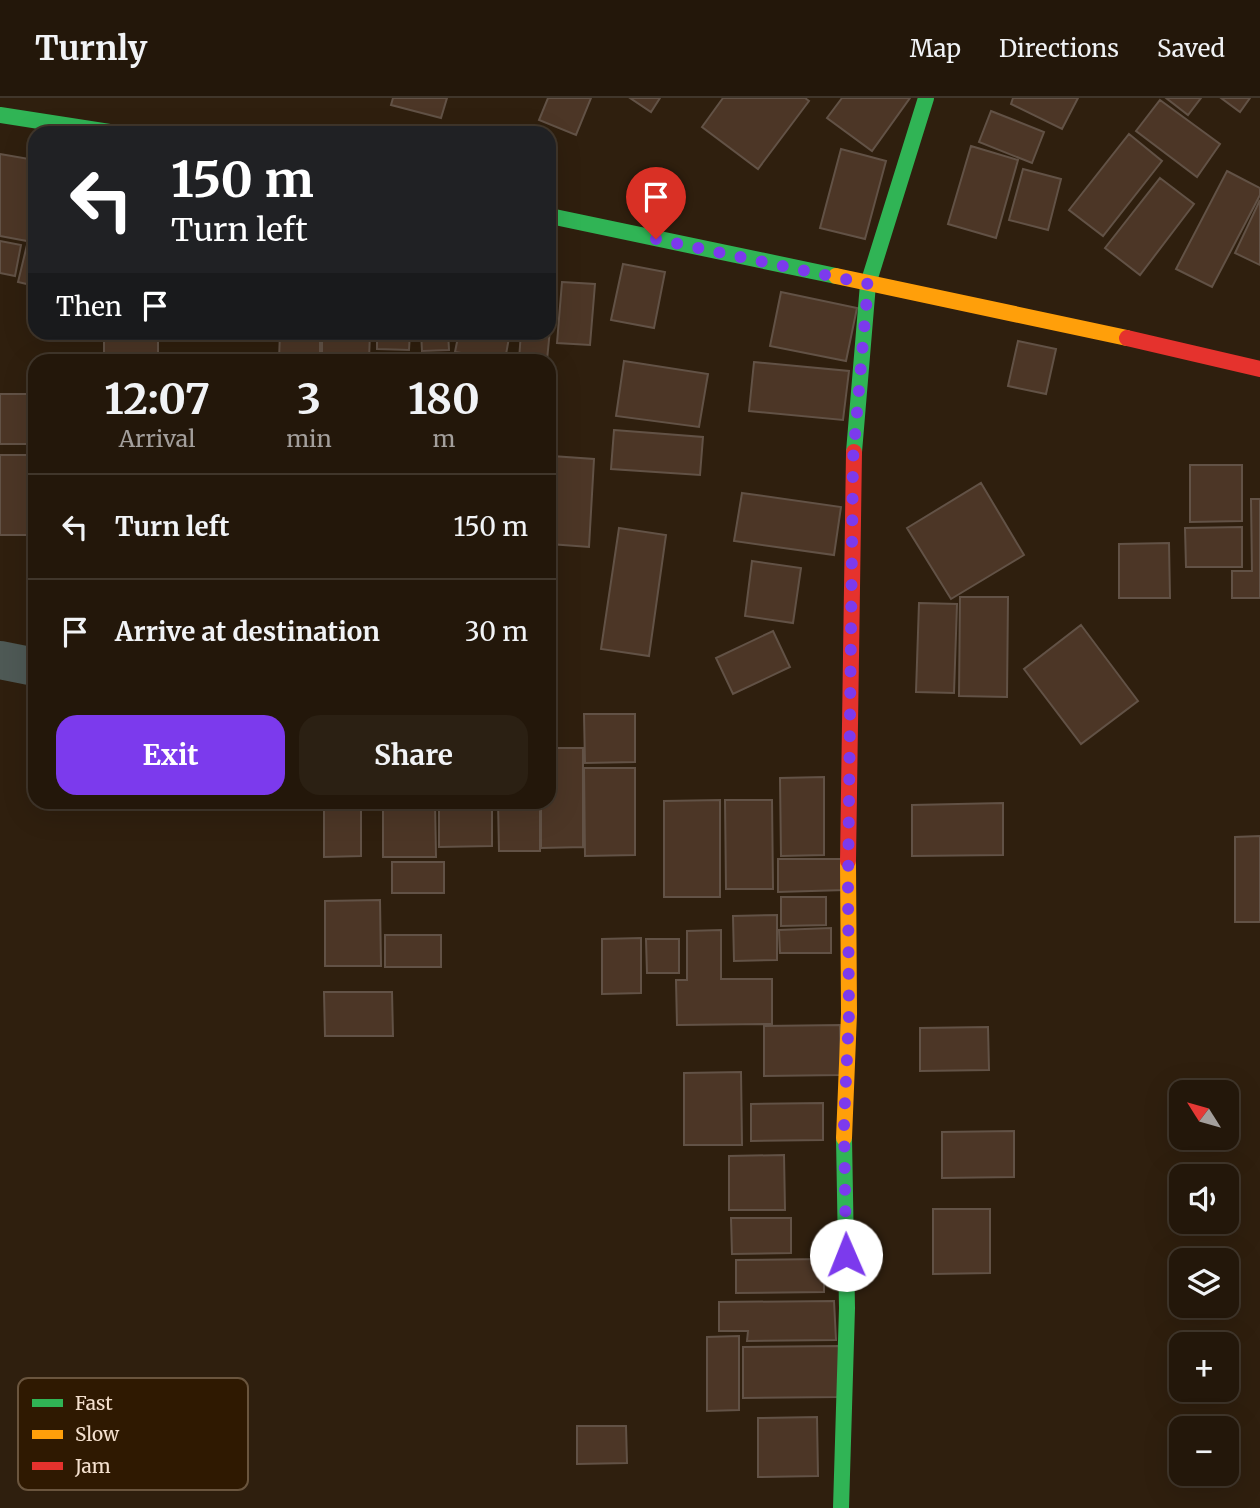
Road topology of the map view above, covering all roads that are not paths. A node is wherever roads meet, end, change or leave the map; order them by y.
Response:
1 (926, 98) edge
2 (0, 115) edge
3 (71, 126) edge
4 (556, 217) edge
5 (868, 284) junction
6 (1260, 369) edge
7 (0, 660) edge
8 (28, 666) edge
9 (841, 1508) edge

1 - 5 street
2 - 3 street
4 - 5 street
5 - 6 street
5 - 9 street
7 - 8 street

